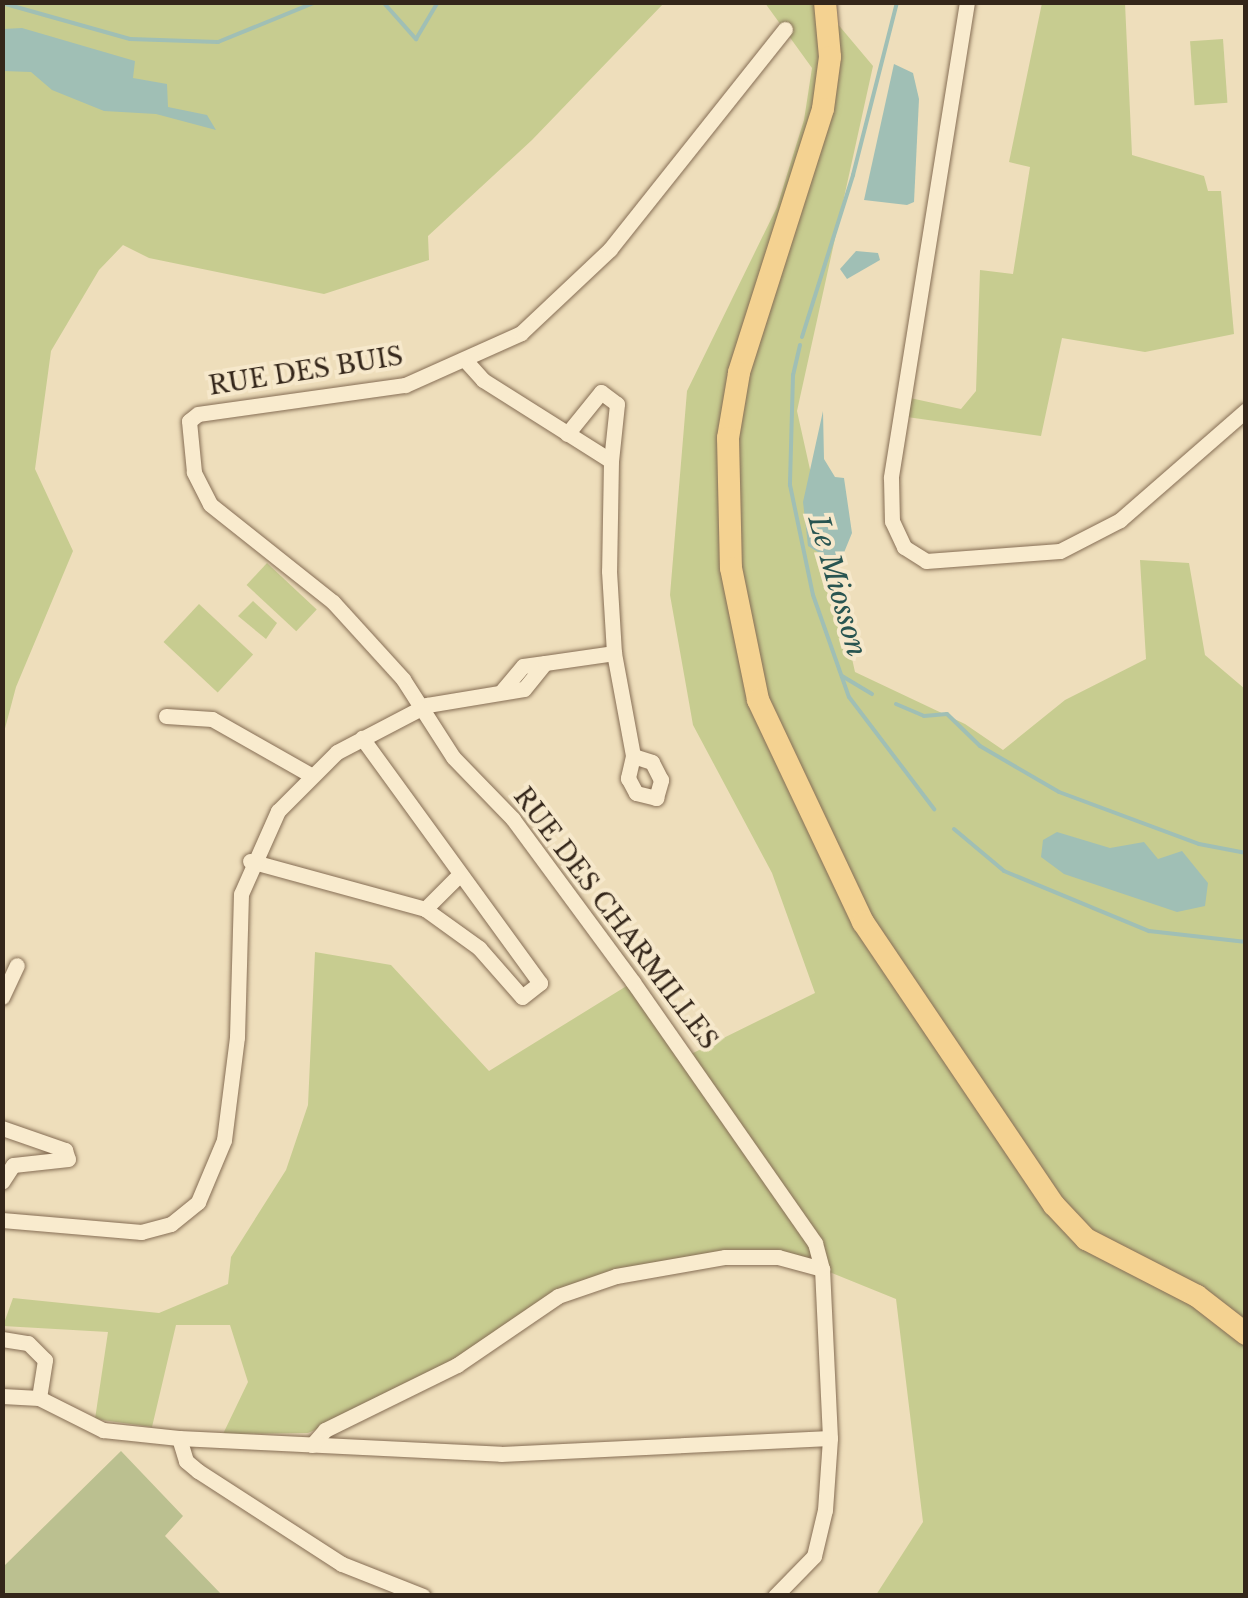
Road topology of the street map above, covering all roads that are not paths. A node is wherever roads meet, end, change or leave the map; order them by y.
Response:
1 (825, 2) edge
2 (967, 2) edge
3 (785, 29) dead end
4 (464, 360) junction
5 (1246, 410) edge
6 (567, 434) junction
7 (610, 461) junction
8 (251, 540) joint
9 (614, 654) junction
10 (422, 708) junction
11 (166, 716) dead end
12 (362, 738) junction
13 (633, 756) dead end
14 (309, 774) junction
15 (250, 861) junction
16 (460, 874) junction
17 (425, 909) junction
18 (17, 965) dead end
19 (2, 997) edge
20 (4, 1129) edge
21 (13, 1165) junction
22 (2, 1182) edge
23 (2, 1220) edge
24 (822, 1269) junction
25 (1246, 1334) edge
26 (2, 1339) edge
27 (2, 1396) edge
28 (39, 1398) junction
29 (179, 1438) junction
30 (830, 1438) junction
31 (312, 1445) junction
32 (423, 1596) edge
33 (776, 1596) edge

1 - 25 main road
2 - 5 street
3 - 4 street, RUE DES BUIS
4 - 6 street
4 - 8 street, RUE DES BUIS
6 - 7 street
6 - 7 street
7 - 9 street
8 - 10 street, RUE DES CHARMILLES
9 - 10 street
9 - 13 street
10 - 12 street
10 - 24 street, RUE DES CHARMILLES
11 - 14 street
12 - 14 street
12 - 16 street
14 - 15 street
15 - 17 street
15 - 23 street
16 - 17 street
16 - 17 street
18 - 19 street
20 - 21 street
20 - 21 street
21 - 22 street
24 - 30 street
24 - 31 street
26 - 28 street
27 - 28 street
28 - 29 street
29 - 31 street
29 - 32 street
30 - 31 street
30 - 33 street

